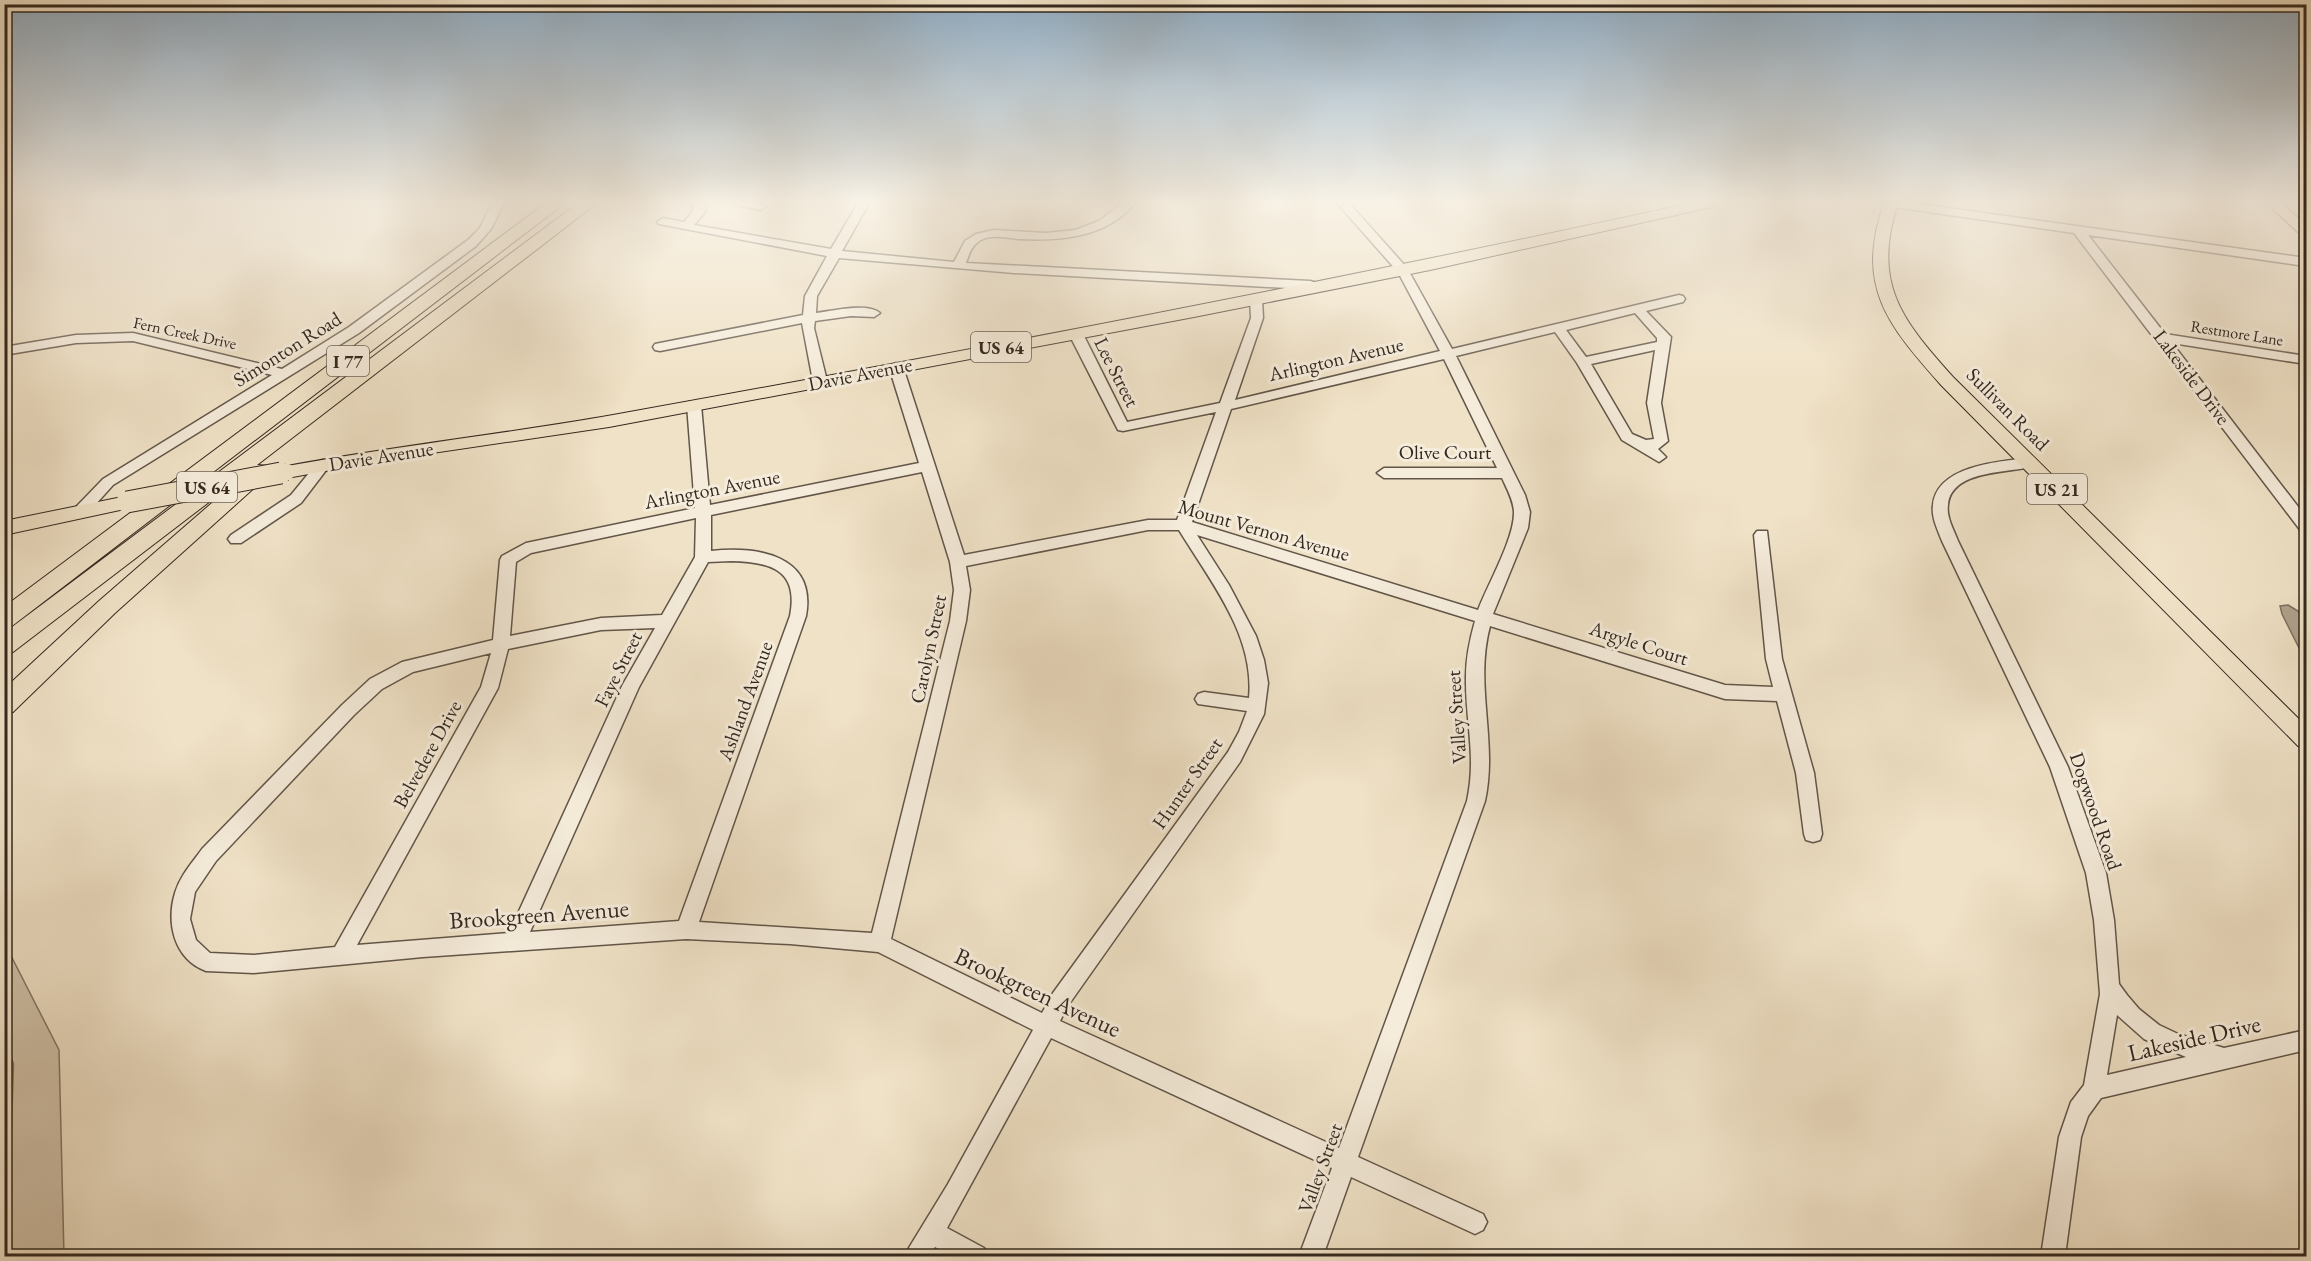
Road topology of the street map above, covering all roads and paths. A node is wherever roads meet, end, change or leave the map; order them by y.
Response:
1 (447, 262) edge
2 (479, 262) edge
3 (512, 262) edge
4 (830, 262) edge
5 (916, 262) edge
6 (961, 262) edge
7 (1395, 262) edge
8 (1445, 262) edge
9 (1879, 262) edge
10 (2103, 262) edge
11 (959, 266) junction
12 (1403, 271) junction
13 (1312, 288) junction
14 (1256, 299) junction
15 (1679, 299) dead end
16 (1638, 309) junction
17 (874, 313) dead end
18 (808, 318) junction
19 (1558, 328) junction
20 (1076, 334) junction
21 (2163, 338) junction
22 (1664, 344) junction
23 (660, 347) dead end
24 (399, 348) junction
25 (4, 351) edge
26 (1448, 354) junction
27 (2307, 360) edge
28 (1583, 362) junction
29 (896, 367) junction
30 (286, 374) junction
31 (820, 381) junction
32 (694, 405) junction
33 (1226, 406) junction
34 (1123, 427) joint
35 (1644, 445) junction
36 (1659, 457) dead end
37 (2031, 463) junction
38 (323, 465) junction
39 (928, 466) junction
40 (1384, 473) dead end
41 (1507, 473) junction
42 (194, 504) junction
43 (81, 511) junction
44 (703, 513) junction
45 (1183, 525) junction
46 (2307, 527) edge
47 (4, 528) edge
48 (1762, 535) dead end
49 (236, 539) dead end
50 (703, 557) junction
51 (508, 560) joint
52 (958, 562) junction
53 (1485, 617) junction
54 (4, 618) edge
55 (666, 621) junction
56 (501, 644) junction
57 (4, 646) edge
58 (4, 659) edge
59 (1782, 694) junction
60 (1204, 699) dead end
61 (4, 705) edge
62 (1257, 706) junction
63 (2307, 740) edge
64 (1813, 834) dead end
65 (686, 930) junction
66 (515, 942) junction
67 (880, 944) junction
68 (341, 955) junction
69 (2109, 986) junction
70 (1047, 1026) junction
71 (2307, 1040) edge
72 (2226, 1059) junction
73 (2094, 1089) junction
74 (1346, 1163) junction
75 (1475, 1222) dead end
76 (932, 1233) junction
77 (916, 1257) edge
78 (976, 1257) edge
79 (1311, 1257) edge
80 (2053, 1257) edge

1 - 30 street, Simonton Road
2 - 54 highway, I 77
3 - 24 highway, I 77
4 - 18 street
5 - 11 street
6 - 11 street
7 - 12 street, Valley Street
8 - 12 main road, Davie Avenue / US 64
9 - 37 main road, Sullivan Road / US 21
10 - 21 street, Lakeside Drive
11 - 13 street
12 - 13 main road, Davie Avenue / US 64
12 - 26 street, Valley Street
13 - 14 main road, Davie Avenue / US 64
14 - 20 main road, Davie Avenue / US 64
14 - 33 street
15 - 16 street, Arlington Avenue
16 - 19 street, Arlington Avenue
16 - 22 street
17 - 18 street
18 - 23 street
18 - 31 street
19 - 26 street, Arlington Avenue
19 - 28 street
20 - 29 main road, Davie Avenue / US 64
20 - 34 street, Lee Street
21 - 27 street, Restmore Lane
21 - 46 street, Lakeside Drive
22 - 28 street
22 - 35 street
24 - 42 highway, I 77
24 - 61 highway
25 - 30 street, Fern Creek Drive
26 - 33 street, Arlington Avenue
26 - 41 street, Valley Street
28 - 35 street
29 - 31 main road, Davie Avenue / US 64
29 - 39 street, Carolyn Street
30 - 43 street, Simonton Road
31 - 32 main road, Davie Avenue / US 64
32 - 38 main road, Davie Avenue / US 64
32 - 44 street, Faye Street
33 - 34 street, Arlington Avenue
33 - 45 street
35 - 36 street
37 - 63 main road, Sullivan Road / US 21
37 - 69 street, Dogwood Road
38 - 43 main road, Davie Avenue / US 64, bridge
38 - 49 street
39 - 44 street, Arlington Avenue
39 - 52 street, Carolyn Street
40 - 41 street, Olive Court
41 - 53 street, Valley Street
42 - 57 highway, I 77
42 - 58 highway
43 - 47 main road, Davie Avenue / US 64
44 - 50 street, Faye Street
44 - 51 street, Arlington Avenue
45 - 52 street, Mount Vernon Avenue
45 - 53 street, Mount Vernon Avenue
45 - 62 street, Hunter Street
48 - 59 street
50 - 55 street, Faye Street
50 - 65 street, Ashland Avenue
51 - 56 street, Belvedere Drive
52 - 67 street, Carolyn Street
53 - 59 street, Argyle Court
53 - 74 street, Valley Street
55 - 56 street, Brookgreen Avenue
55 - 66 street, Faye Street
56 - 68 street, Belvedere Drive
56 - 68 street, Brookgreen Avenue
59 - 64 street
60 - 62 street
62 - 70 street, Hunter Street
65 - 66 street, Brookgreen Avenue
65 - 67 street, Brookgreen Avenue
66 - 68 street, Brookgreen Avenue
67 - 70 street, Brookgreen Avenue
69 - 72 street
69 - 73 street, Dogwood Road
70 - 74 street, Brookgreen Avenue
70 - 76 street, Hunter Street
71 - 72 street, Lakeside Drive
72 - 73 street, Lakeside Drive
73 - 80 street, Dogwood Road
74 - 75 street, Brookgreen Avenue
74 - 79 street, Valley Street
76 - 77 street, Hunter Street
76 - 78 street

